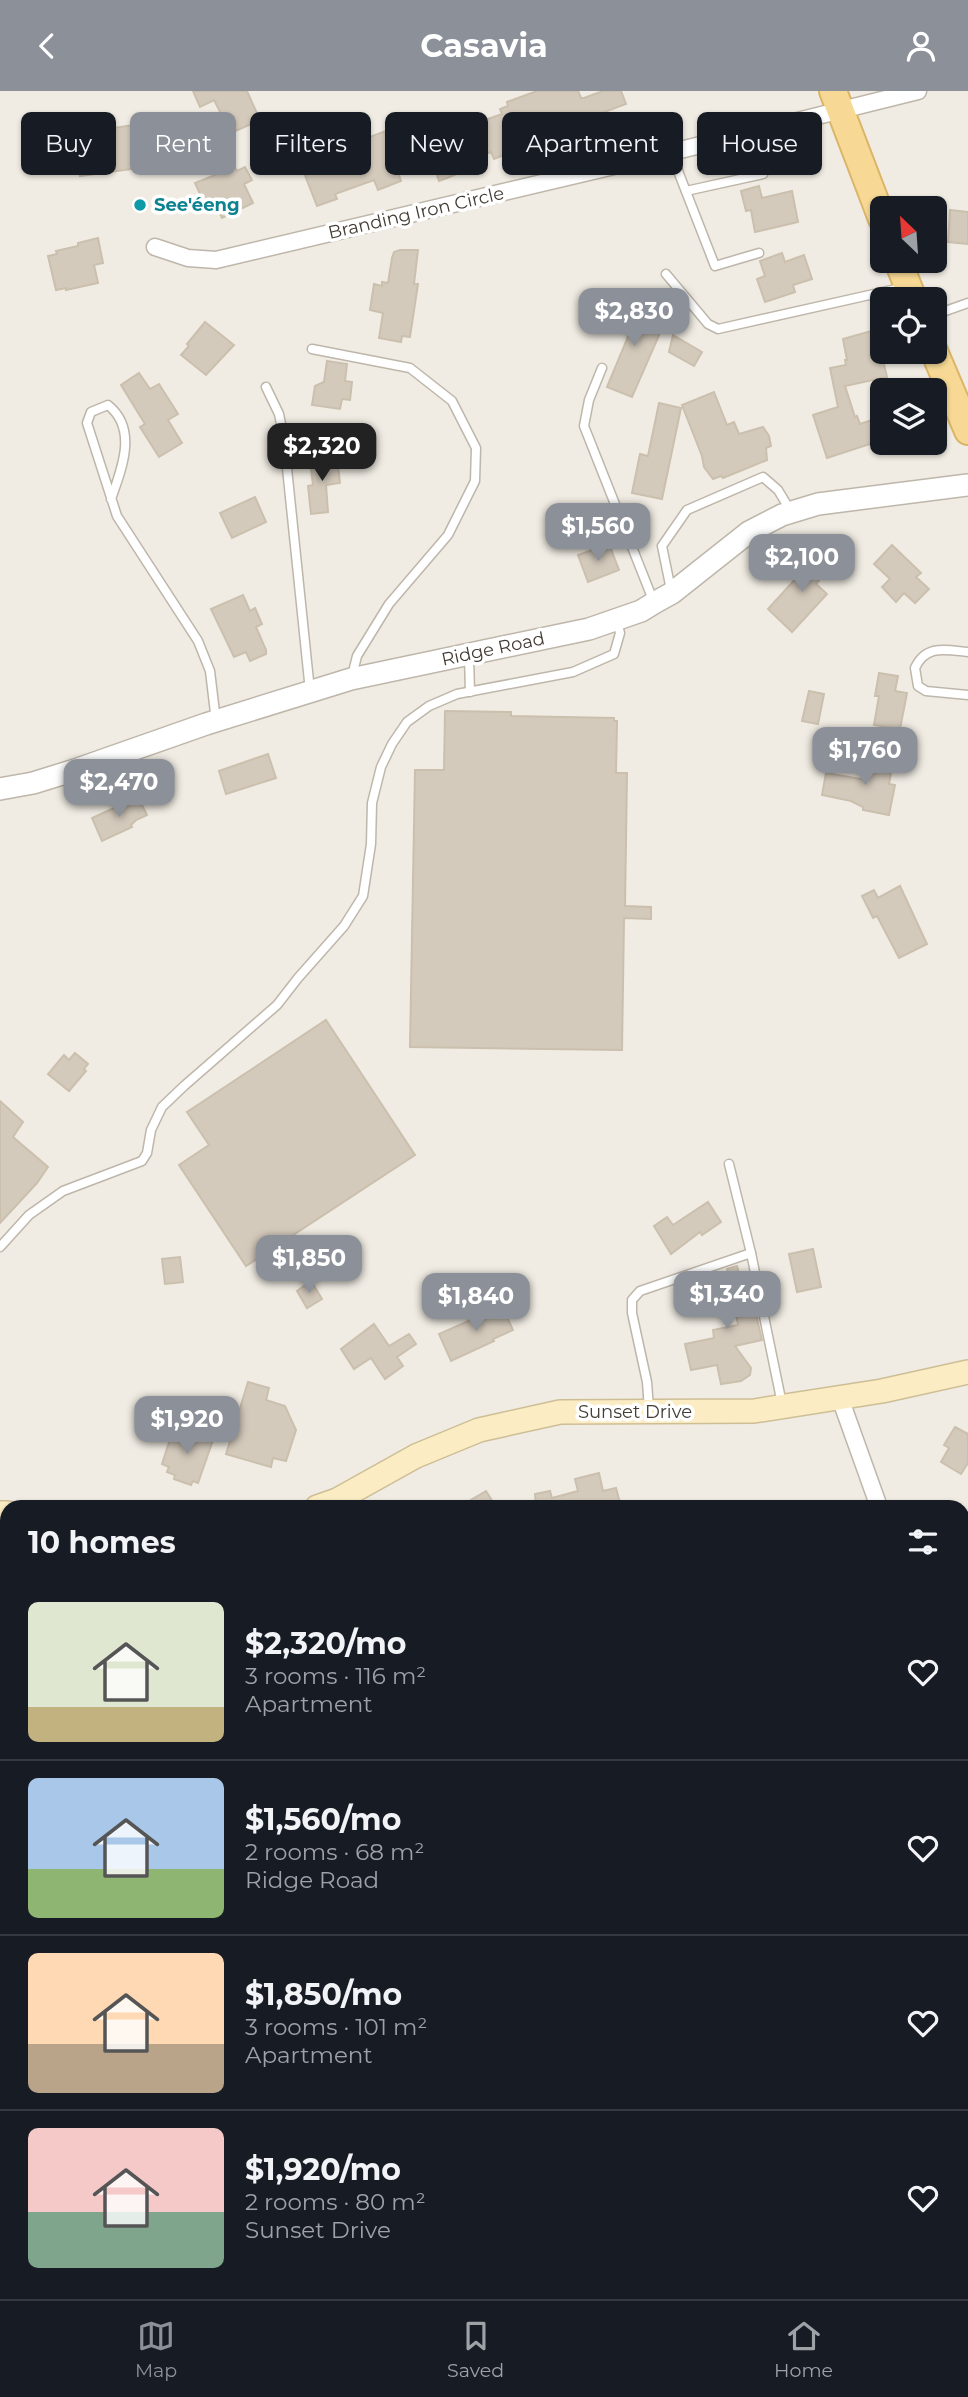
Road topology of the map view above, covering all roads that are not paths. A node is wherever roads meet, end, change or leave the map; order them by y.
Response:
1 (918, 91) edge
2 (837, 101) edge
3 (683, 149) edge
4 (577, 175) edge
5 (680, 175) edge
6 (758, 175) edge
7 (686, 191) junction
8 (873, 196) edge
9 (155, 247) dead end
10 (759, 253) dead end
11 (666, 274) dead end
12 (870, 300) edge
13 (968, 303) edge
14 (947, 310) edge
15 (312, 349) dead end
16 (940, 364) edge
17 (602, 368) dead end
18 (266, 387) dead end
19 (968, 431) edge
20 (968, 485) edge
21 (111, 499) junction
22 (792, 513) junction
23 (663, 598) junction
24 (616, 619) junction
25 (968, 652) edge
26 (469, 654) junction
27 (351, 679) junction
28 (310, 691) junction
29 (470, 692) junction
30 (968, 695) edge
31 (216, 721) junction
32 (0, 789) edge
33 (729, 1164) dead end
34 (0, 1247) edge
35 (751, 1253) junction
36 (968, 1372) edge
37 (840, 1398) junction
38 (782, 1407) junction
39 (649, 1412) junction
40 (337, 1500) edge
41 (876, 1500) edge

1 - 2 street, Branding Iron Circle
2 - 3 street, Branding Iron Circle
2 - 8 main road
4 - 9 street, Branding Iron Circle
5 - 7 lane
6 - 7 lane
7 - 10 lane
11 - 12 lane
13 - 14 lane
15 - 27 lane
16 - 19 main road
17 - 23 lane
18 - 28 lane
20 - 22 street, Ridge Road
21 - 21 lane
21 - 31 lane
22 - 23 street, Ridge Road
22 - 23 lane
23 - 24 street, Ridge Road
24 - 26 street, Ridge Road
24 - 29 lane
25 - 30 lane
26 - 27 street, Ridge Road
26 - 29 lane
27 - 28 street, Ridge Road
28 - 31 street, Ridge Road
29 - 34 lane
31 - 32 street, Ridge Road
33 - 35 lane
35 - 38 lane
35 - 39 lane
36 - 37 main road, Sunset Drive
37 - 38 main road, Sunset Drive
37 - 41 street
38 - 39 main road, Sunset Drive
39 - 40 main road, Sunset Drive

